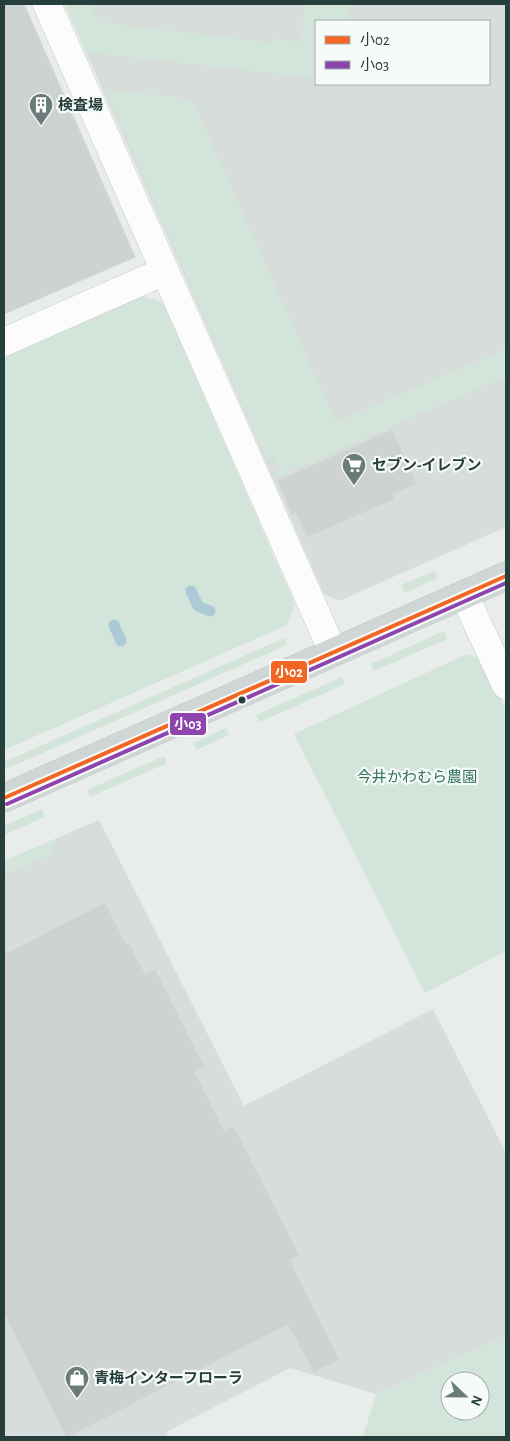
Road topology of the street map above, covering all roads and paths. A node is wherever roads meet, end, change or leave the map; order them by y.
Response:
1 (47, 4) edge
2 (165, 271) junction
3 (4, 342) edge
4 (506, 576) edge
5 (464, 595) junction
6 (333, 652) junction
7 (506, 686) edge
8 (4, 798) edge

1 - 2 street
2 - 3 street
2 - 6 street
4 - 5 main road
5 - 6 main road
5 - 7 street
6 - 8 main road

